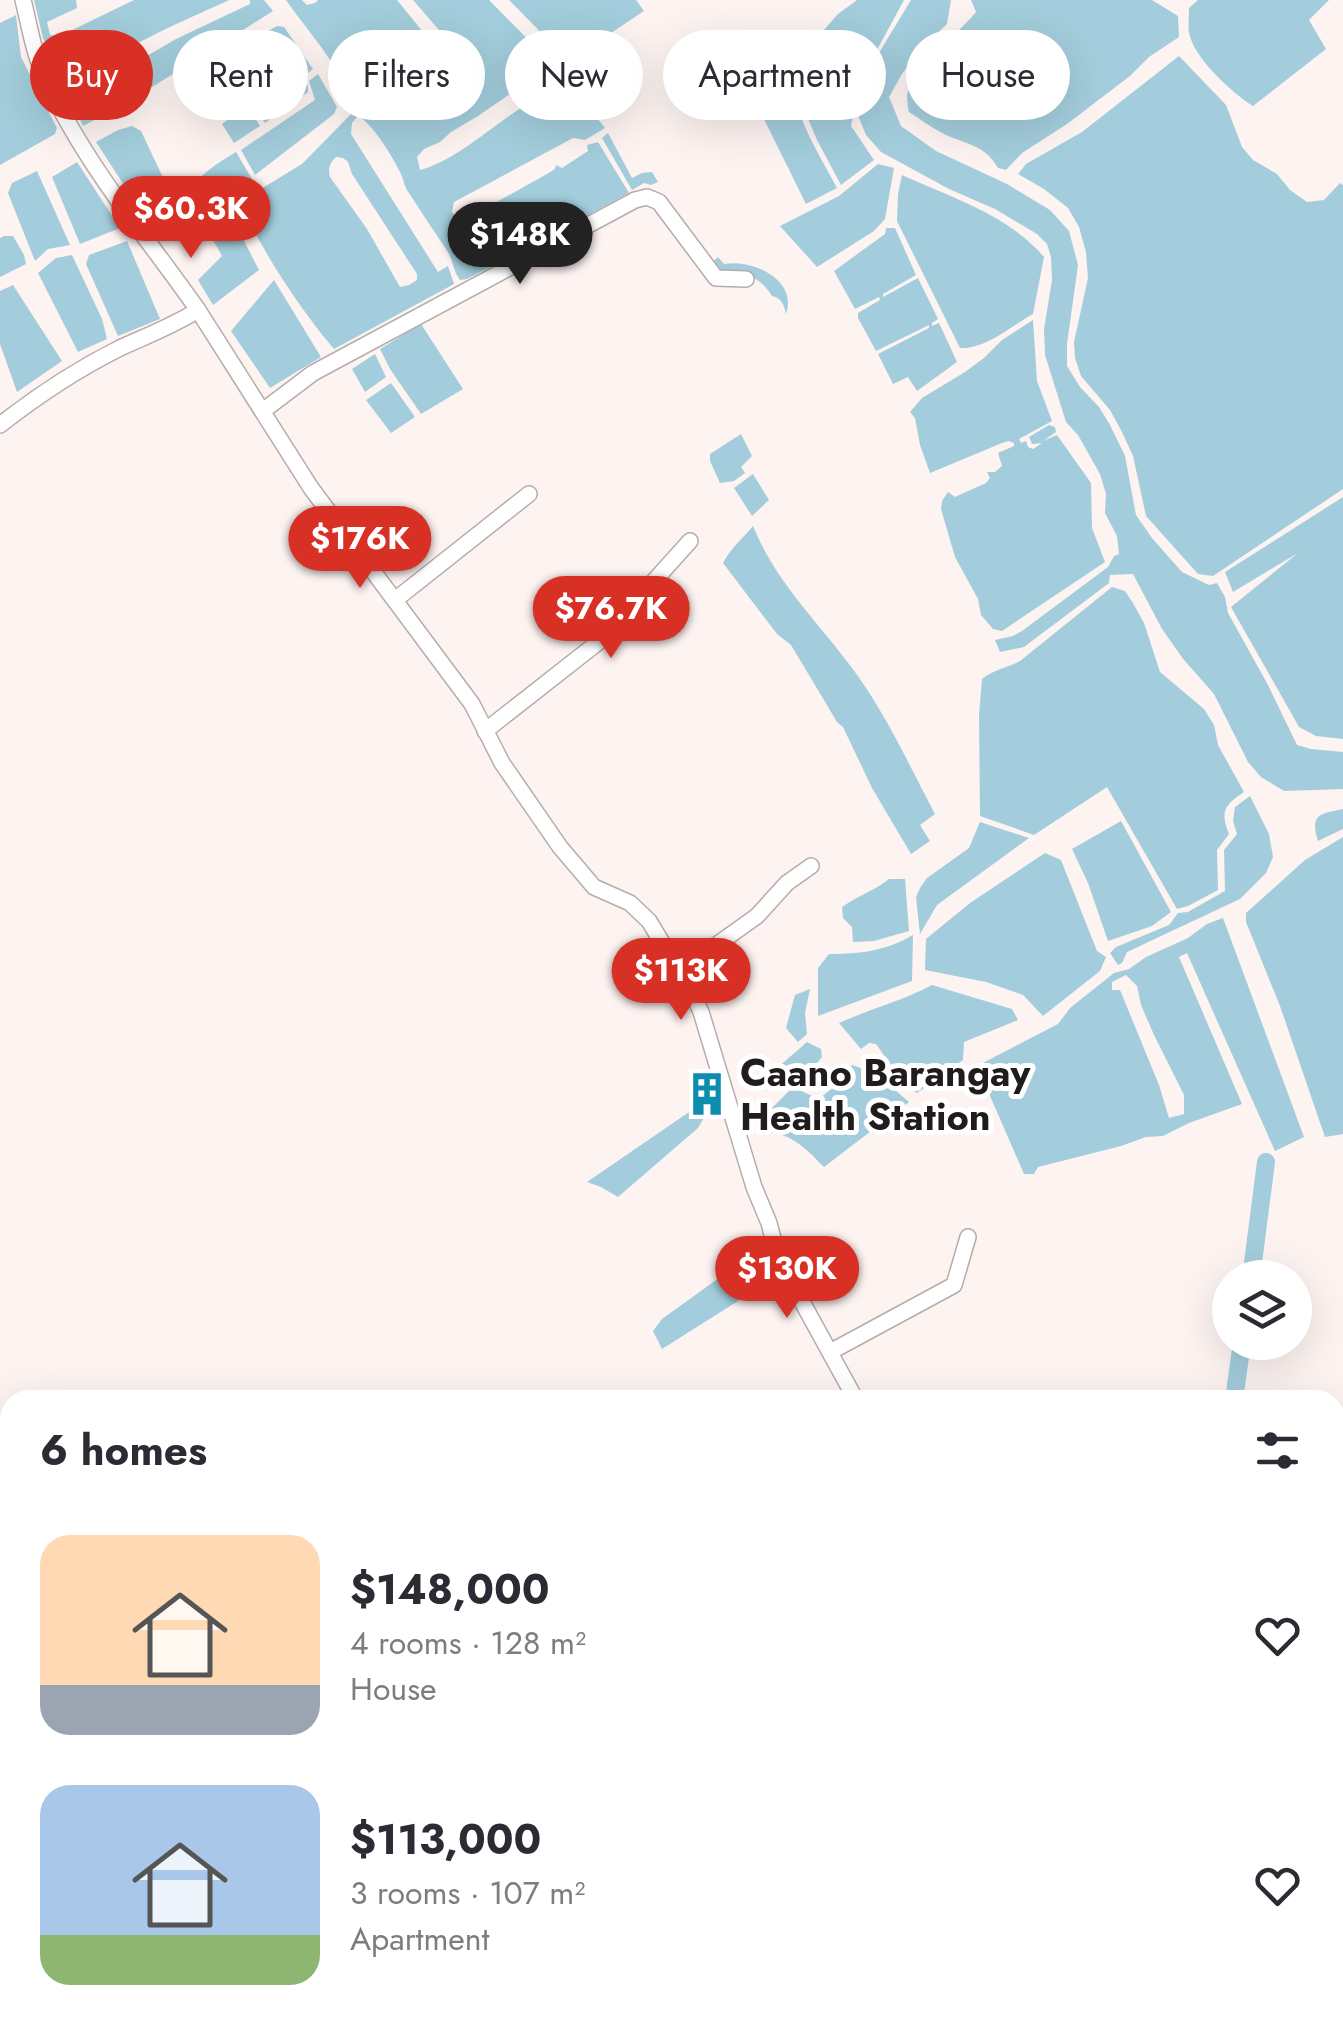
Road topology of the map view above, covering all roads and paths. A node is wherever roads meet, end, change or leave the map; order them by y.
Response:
1 (23, 0) edge
2 (746, 279) dead end
3 (198, 310) junction
4 (264, 410) junction
5 (0, 425) edge
6 (529, 494) dead end
7 (690, 542) dead end
8 (394, 600) junction
9 (485, 730) junction
10 (811, 866) dead end
11 (683, 971) junction
12 (968, 1237) dead end
13 (830, 1352) junction
14 (851, 1390) edge

1 - 3 street
2 - 4 street
3 - 4 street
3 - 5 street
4 - 8 street
6 - 8 street
7 - 9 street
8 - 9 street
9 - 11 street
10 - 11 street
11 - 13 street
12 - 13 street
13 - 14 street

